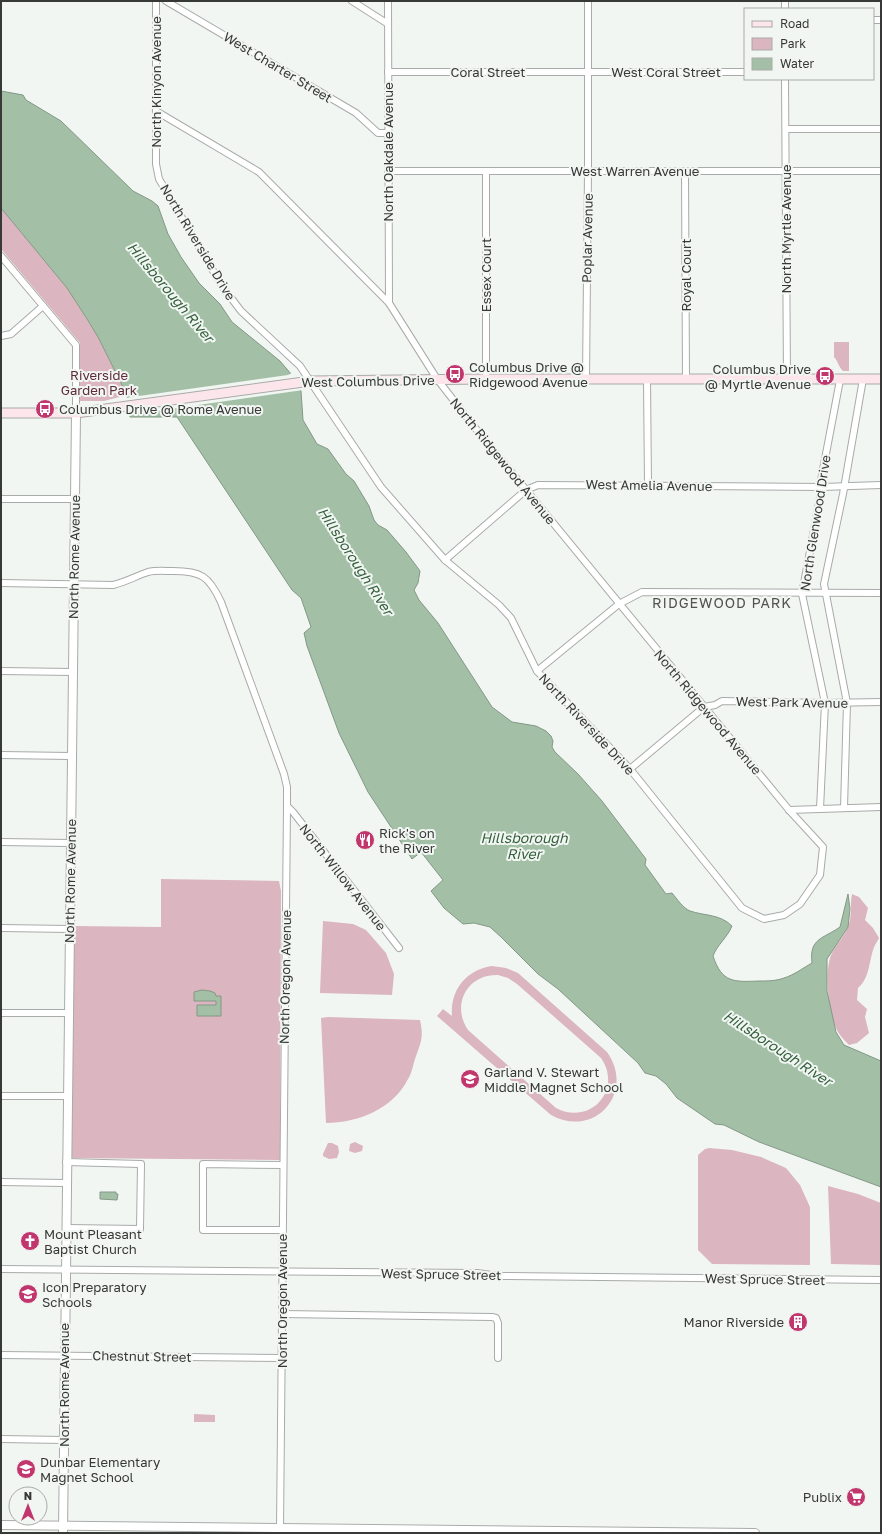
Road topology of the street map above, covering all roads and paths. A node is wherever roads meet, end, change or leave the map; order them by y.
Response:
1 (156, 1) edge
2 (166, 1) edge
3 (352, 1) edge
4 (388, 1) edge
5 (588, 1) edge
6 (388, 24) junction
7 (388, 72) junction
8 (588, 72) junction
9 (744, 72) edge
10 (785, 80) edge
11 (156, 111) junction
12 (786, 129) junction
13 (881, 129) edge
14 (388, 133) junction
15 (156, 164) joint
16 (486, 170) junction
17 (588, 170) junction
18 (388, 171) junction
19 (685, 171) junction
20 (786, 171) junction
21 (881, 171) edge
22 (1, 256) edge
23 (389, 303) junction
24 (43, 306) junction
25 (1, 336) edge
26 (437, 379) junction
27 (486, 379) junction
28 (586, 379) junction
29 (647, 379) junction
30 (686, 379) junction
31 (787, 379) junction
32 (863, 379) junction
33 (881, 379) edge
34 (840, 380) junction
35 (311, 381) junction
36 (1, 413) edge
37 (76, 413) junction
38 (648, 485) junction
39 (845, 486) junction
40 (881, 486) edge
41 (822, 487) junction
42 (526, 490) junction
43 (1, 499) edge
44 (74, 499) junction
45 (445, 560) junction
46 (1, 584) edge
47 (74, 584) junction
48 (881, 593) edge
49 (802, 594) junction
50 (825, 594) junction
51 (619, 604) junction
52 (1, 671) edge
53 (537, 671) junction
54 (72, 672) junction
55 (881, 702) edge
56 (825, 703) junction
57 (847, 703) junction
58 (704, 707) junction
59 (1, 755) edge
60 (71, 756) junction
61 (630, 769) junction
62 (287, 806) junction
63 (881, 807) edge
64 (844, 808) junction
65 (820, 809) junction
66 (789, 810) junction
67 (1, 842) edge
68 (70, 843) junction
69 (800, 904) joint
70 (1, 928) edge
71 (70, 929) junction
72 (399, 948) dead end
73 (1, 1013) edge
74 (68, 1013) junction
75 (1, 1096) edge
76 (67, 1096) junction
77 (66, 1162) junction
78 (283, 1164) junction
79 (1, 1182) edge
80 (66, 1183) junction
81 (66, 1228) junction
82 (282, 1230) junction
83 (1, 1270) edge
84 (65, 1270) junction
85 (282, 1271) junction
86 (881, 1280) edge
87 (282, 1314) junction
88 (1, 1355) edge
89 (65, 1356) junction
90 (282, 1358) junction
91 (498, 1358) dead end
92 (1, 1439) edge
93 (64, 1440) junction
94 (1, 1525) edge
95 (280, 1528) junction
96 (63, 1529) edge
97 (496, 1531) edge
98 (756, 1533) edge

1 - 11 street, North Kinyon Avenue
2 - 14 street, West Charter Street
3 - 6 street
4 - 6 street, North Oakdale Avenue
5 - 8 street, Poplar Avenue
6 - 7 street, North Oakdale Avenue
7 - 8 street, Coral Street
7 - 14 street, North Oakdale Avenue
8 - 9 street, West Coral Street
8 - 17 street, Poplar Avenue
10 - 12 street, North Myrtle Avenue
11 - 15 street, North Kinyon Avenue
11 - 23 street, North Ridgewood Avenue
12 - 13 street
12 - 20 street, North Myrtle Avenue
14 - 18 street, North Oakdale Avenue
15 - 35 street, North Riverside Drive
16 - 17 street, West Warren Avenue
16 - 18 street, West Warren Avenue
16 - 27 street, Essex Court
17 - 19 street, West Warren Avenue
17 - 28 street, Poplar Avenue
18 - 23 street, North Oakdale Avenue
19 - 20 street, West Warren Avenue
19 - 30 street, Royal Court
20 - 21 street, West Warren Avenue
20 - 31 street, North Myrtle Avenue
22 - 24 street, North Rome Avenue
23 - 26 street, North Ridgewood Avenue
24 - 25 street
24 - 37 street, North Rome Avenue
26 - 27 main road, West Columbus Drive
26 - 35 main road, West Columbus Drive
26 - 42 street, North Ridgewood Avenue
27 - 28 main road, West Columbus Drive
28 - 29 main road, West Columbus Drive
29 - 30 main road, West Columbus Drive
29 - 38 street
30 - 31 main road, West Columbus Drive
31 - 34 main road, West Columbus Drive
32 - 33 main road, West Columbus Drive
32 - 34 main road, West Columbus Drive
32 - 39 street, North Glenwood Drive
34 - 41 street, North Glenwood Drive
35 - 37 main road, West Columbus Drive
35 - 45 street, North Riverside Drive
36 - 37 main road, West Columbus Drive
37 - 44 street, North Rome Avenue
38 - 41 street, West Amelia Avenue
38 - 42 street, West Amelia Avenue
39 - 40 street, West Amelia Avenue
39 - 41 street, West Amelia Avenue
39 - 50 street, North Glenwood Drive
41 - 49 street, North Glenwood Drive
42 - 45 street, West Amelia Avenue
42 - 51 street, North Ridgewood Avenue
43 - 44 street
44 - 47 street, North Rome Avenue
45 - 53 street, North Riverside Drive
46 - 47 street, North Oregon Avenue
47 - 54 street, North Rome Avenue
47 - 62 street, North Oregon Avenue
48 - 50 street
49 - 50 street
49 - 51 street
49 - 56 street, North Glenwood Drive
50 - 57 street, North Glenwood Drive
51 - 53 street
51 - 58 street, North Ridgewood Avenue
52 - 54 street
53 - 61 street, North Riverside Drive
54 - 60 street, North Rome Avenue
55 - 57 street, West Park Avenue
56 - 57 street, West Park Avenue
56 - 58 street, West Park Avenue
56 - 65 street, North Glenwood Drive
57 - 64 street, North Glenwood Drive
58 - 61 street, West Park Avenue
58 - 66 street, North Ridgewood Avenue
59 - 60 street
60 - 68 street, North Rome Avenue
61 - 69 street, North Riverside Drive
62 - 72 street, North Willow Avenue
62 - 78 street, North Oregon Avenue
63 - 64 street
64 - 65 street
65 - 66 street
66 - 69 street, North Ridgewood Avenue
67 - 68 street
68 - 71 street, North Rome Avenue
70 - 71 street
71 - 74 street, North Rome Avenue
73 - 74 street
74 - 76 street, North Rome Avenue
75 - 76 street
76 - 77 street, North Rome Avenue
77 - 80 street, North Rome Avenue
77 - 81 street
78 - 82 street, North Oregon Avenue
78 - 82 street
79 - 80 street
80 - 81 street, North Rome Avenue
81 - 84 street, North Rome Avenue
82 - 85 street, North Oregon Avenue
83 - 84 street, West Spruce Street
84 - 85 street, West Spruce Street
84 - 89 street, North Rome Avenue
85 - 86 street, West Spruce Street
85 - 87 street, North Oregon Avenue
87 - 90 street, North Oregon Avenue
87 - 91 street
88 - 89 street, Chestnut Street
89 - 90 street, Chestnut Street
89 - 93 street, North Rome Avenue
90 - 95 street, North Oregon Avenue
92 - 93 street
93 - 96 street, North Rome Avenue
94 - 96 street
95 - 96 street
95 - 97 street
97 - 98 street

